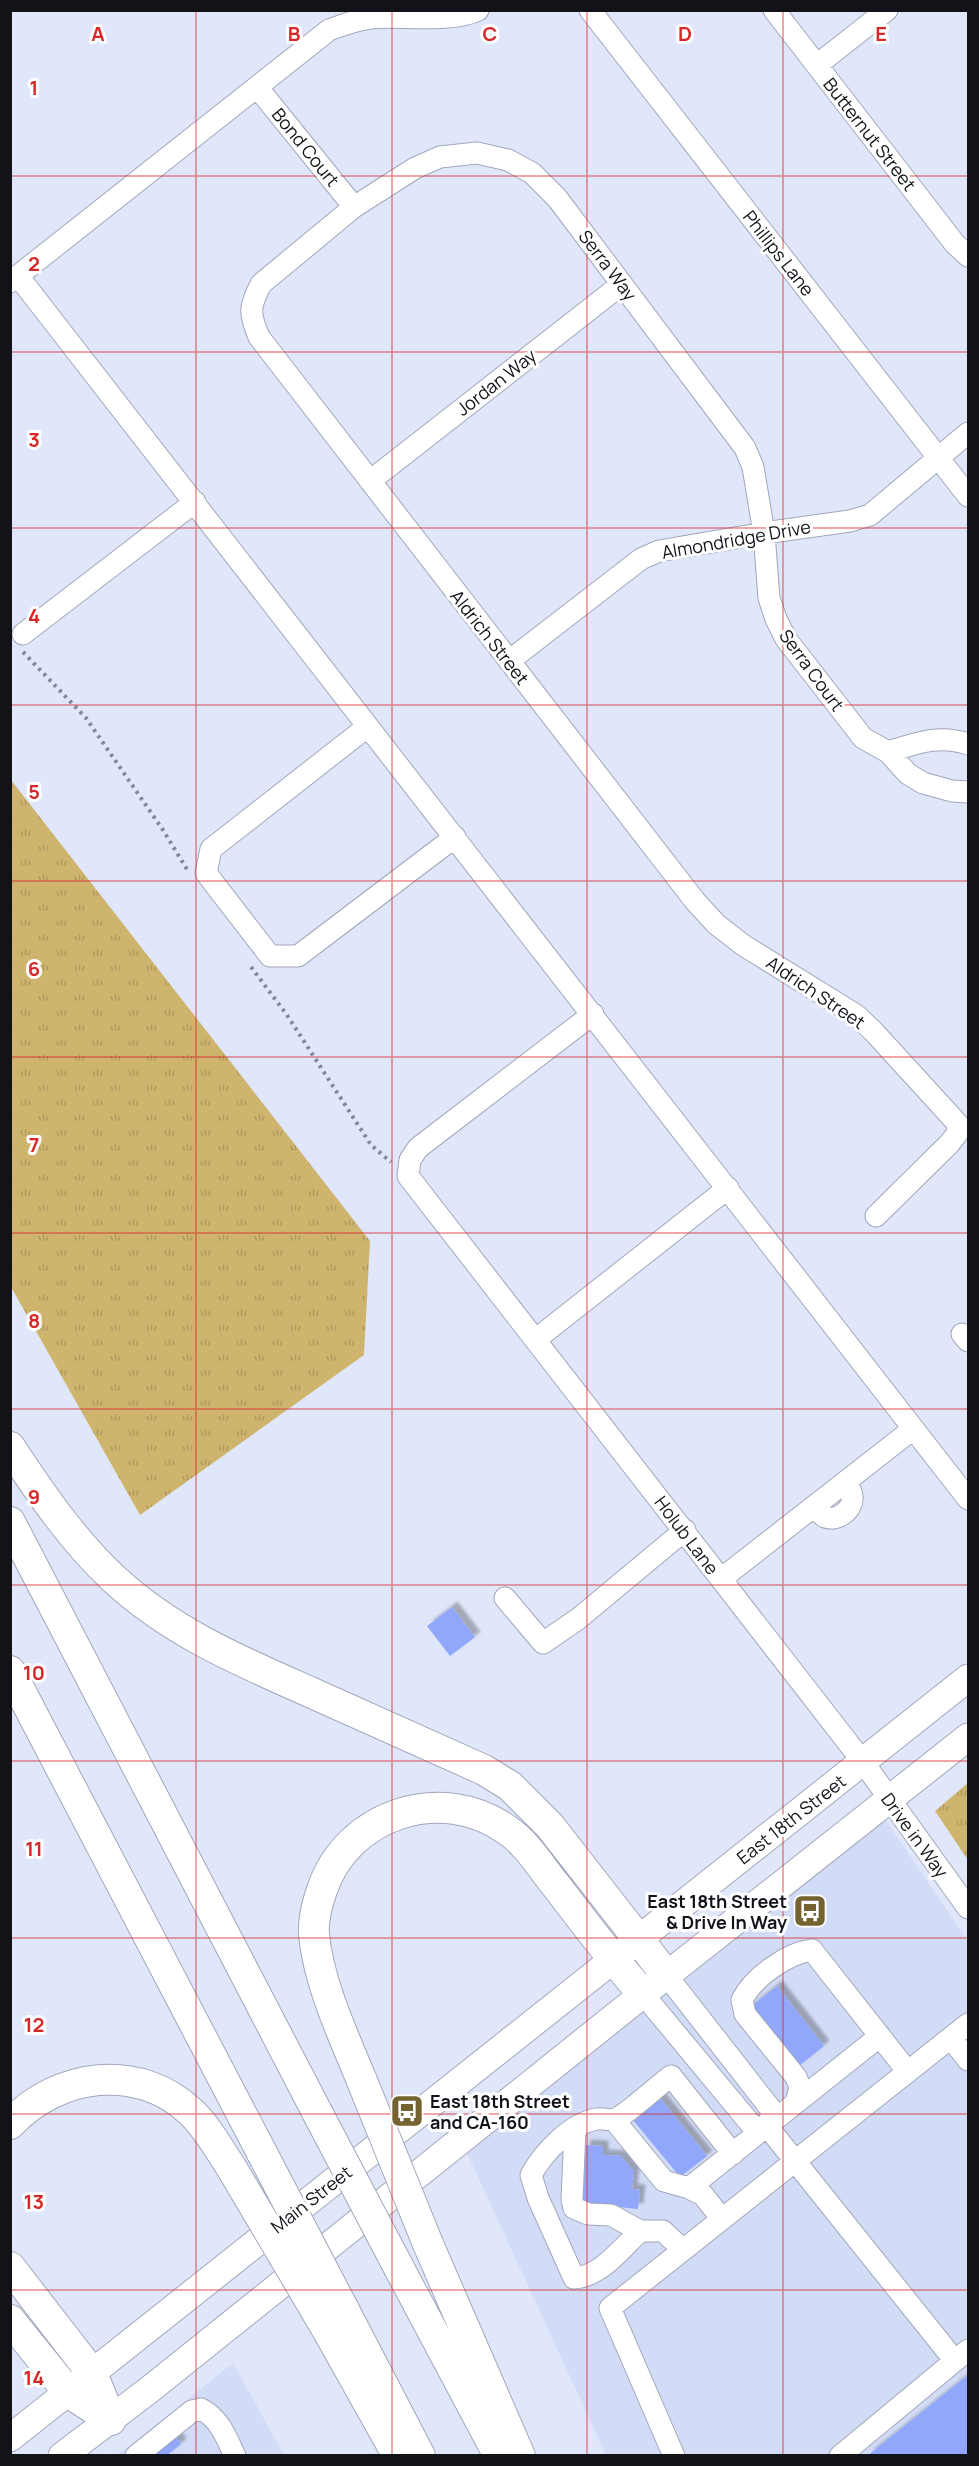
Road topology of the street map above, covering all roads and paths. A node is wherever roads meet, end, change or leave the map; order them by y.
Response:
1 (478, 10) edge
2 (590, 10) edge
3 (774, 10) edge
4 (887, 10) edge
5 (817, 65) junction
6 (257, 87) junction
7 (354, 207) junction
8 (969, 256) edge
9 (14, 279) edge
10 (622, 284) junction
11 (969, 433) edge
12 (938, 458) junction
13 (370, 481) junction
14 (969, 496) edge
15 (195, 502) junction
16 (764, 533) junction
17 (23, 634) dead end
18 (509, 661) junction
19 (368, 727) junction
20 (969, 744) edge
21 (888, 752) junction
22 (969, 792) edge
23 (455, 837) junction
24 (593, 1014) junction
25 (728, 1188) junction
26 (876, 1216) dead end
27 (535, 1340) junction
28 (913, 1429) junction
29 (10, 1448) edge
30 (969, 1499) edge
31 (10, 1522) edge
32 (685, 1530) junction
33 (721, 1579) junction
34 (505, 1598) dead end
35 (10, 1671) edge
36 (969, 1678) edge
37 (969, 1737) edge
38 (863, 1762) junction
39 (890, 1801) junction
40 (969, 1908) edge
41 (639, 1940) junction
42 (613, 1960) junction
43 (667, 1976) junction
44 (643, 1994) junction
45 (969, 2024) edge
46 (880, 2036) junction
47 (951, 2038) junction
48 (969, 2060) edge
49 (908, 2072) junction
50 (796, 2103) junction
51 (614, 2120) junction
52 (10, 2124) edge
53 (767, 2126) junction
54 (575, 2129) junction
55 (733, 2154) junction
56 (795, 2161) junction
57 (689, 2188) junction
58 (722, 2219) junction
59 (640, 2231) junction
60 (683, 2250) junction
61 (10, 2267) edge
62 (335, 2318) junction
63 (10, 2320) edge
64 (962, 2356) edge
65 (92, 2373) junction
66 (68, 2392) junction
67 (111, 2420) junction
68 (10, 2438) edge
69 (70, 2453) edge
70 (136, 2456) edge
71 (235, 2456) edge
72 (397, 2456) edge
73 (420, 2456) edge
74 (499, 2456) edge
75 (520, 2456) edge
76 (674, 2456) edge
77 (840, 2456) edge

1 - 6 street
2 - 12 street, Phillips Lane
3 - 5 street, Butternut Street
4 - 5 street
5 - 8 street, Butternut Street
6 - 7 street, Bond Court
6 - 9 street
7 - 10 street, Serra Way
7 - 13 street, Aldrich Street
9 - 15 street
10 - 13 street, Jordan Way
10 - 16 street, Serra Way
11 - 12 street, Almondridge Drive
12 - 14 street, Phillips Lane
12 - 16 street, Almondridge Drive
13 - 18 street, Aldrich Street
15 - 17 street
15 - 19 street
16 - 18 street, Almondridge Drive
16 - 21 street, Serra Court
18 - 26 street, Aldrich Street
19 - 23 street
19 - 23 street
20 - 21 street
21 - 22 street, Serra Court
23 - 24 street
24 - 25 street
24 - 27 street, Holub Lane
25 - 27 street
25 - 28 street
27 - 32 street, Holub Lane
28 - 30 street
28 - 33 street
29 - 41 highway
31 - 74 highway, bridge
32 - 33 street, Holub Lane
32 - 34 street
33 - 38 street, Holub Lane
35 - 62 highway, bridge
36 - 38 main road, East 18th Street
37 - 39 main road
38 - 39 street, Drive in Way
38 - 41 main road, East 18th Street
39 - 40 street, Drive in Way
39 - 43 main road
41 - 42 main road, East 18th Street
41 - 43 highway
42 - 44 highway
42 - 65 main road, Main Street
42 - 75 highway, bridge
43 - 44 main road
43 - 53 street
44 - 53 street
44 - 67 main road
45 - 47 street
46 - 49 street
46 - 50 street
46 - 50 street
47 - 48 street
47 - 49 street
49 - 56 street
50 - 53 street
51 - 54 street
51 - 55 street
51 - 57 street
52 - 62 highway, bridge
53 - 55 street
53 - 56 street
54 - 59 street
54 - 59 street
55 - 57 street
56 - 58 street
56 - 64 street
57 - 58 street
58 - 60 street
59 - 60 street
60 - 76 street
61 - 65 highway
62 - 72 highway
62 - 73 highway
63 - 66 highway
64 - 77 street
65 - 66 main road, Main Street
65 - 67 highway
66 - 67 highway
66 - 68 main road, Main Street
67 - 69 main road
70 - 71 street

